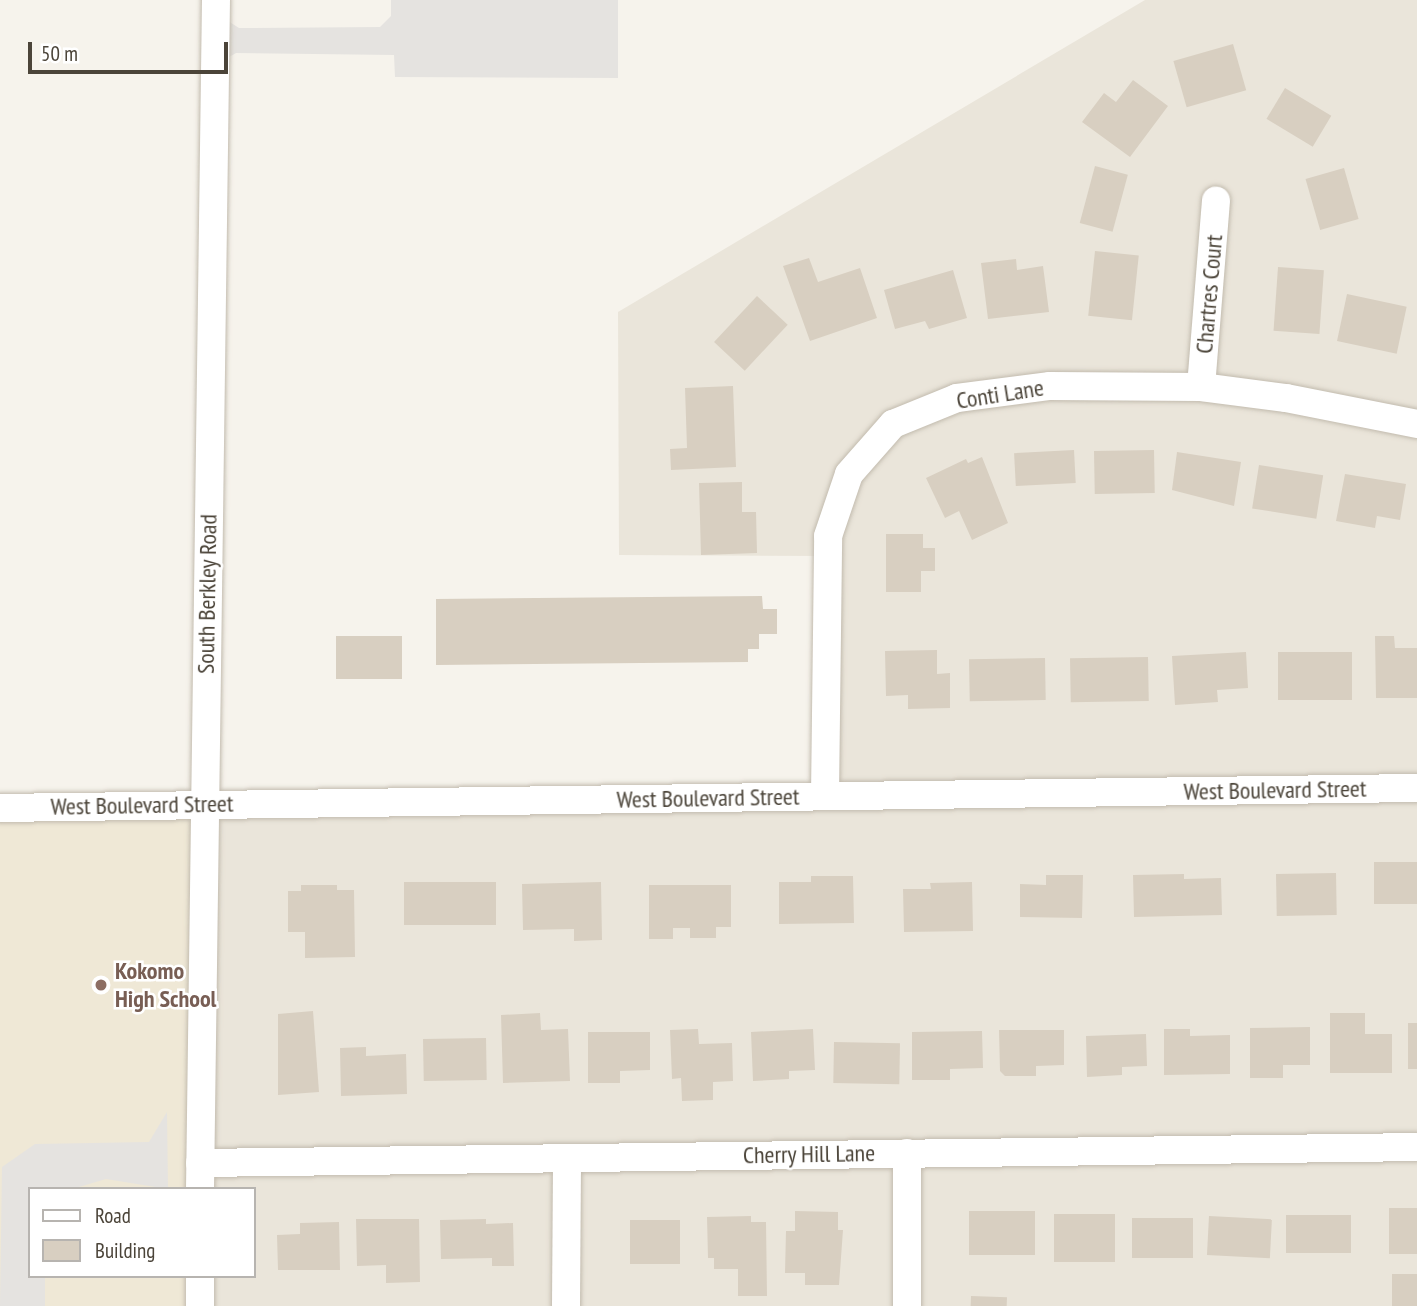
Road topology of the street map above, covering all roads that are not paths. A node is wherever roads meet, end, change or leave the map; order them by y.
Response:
1 (216, 0) edge
2 (1216, 201) dead end
3 (1201, 387) junction
4 (1417, 424) edge
5 (1417, 788) edge
6 (825, 796) junction
7 (204, 804) junction
8 (0, 808) edge
9 (1417, 1147) edge
10 (907, 1153) junction
11 (567, 1158) junction
12 (200, 1176) edge
13 (200, 1278) edge
14 (200, 1306) edge
15 (566, 1306) edge
16 (907, 1306) edge

1 - 7 street, South Berkley Road
2 - 3 street, Chartres Court
3 - 4 street, Conti Lane
3 - 6 street, Conti Lane
5 - 6 street, West Boulevard Street
6 - 7 street, West Boulevard Street
7 - 8 street, West Boulevard Street
7 - 12 street, South Berkley Road
9 - 10 street, Cherry Hill Lane
10 - 11 street, Cherry Hill Lane
10 - 16 street
11 - 12 street, Cherry Hill Lane
11 - 15 street
13 - 14 street

